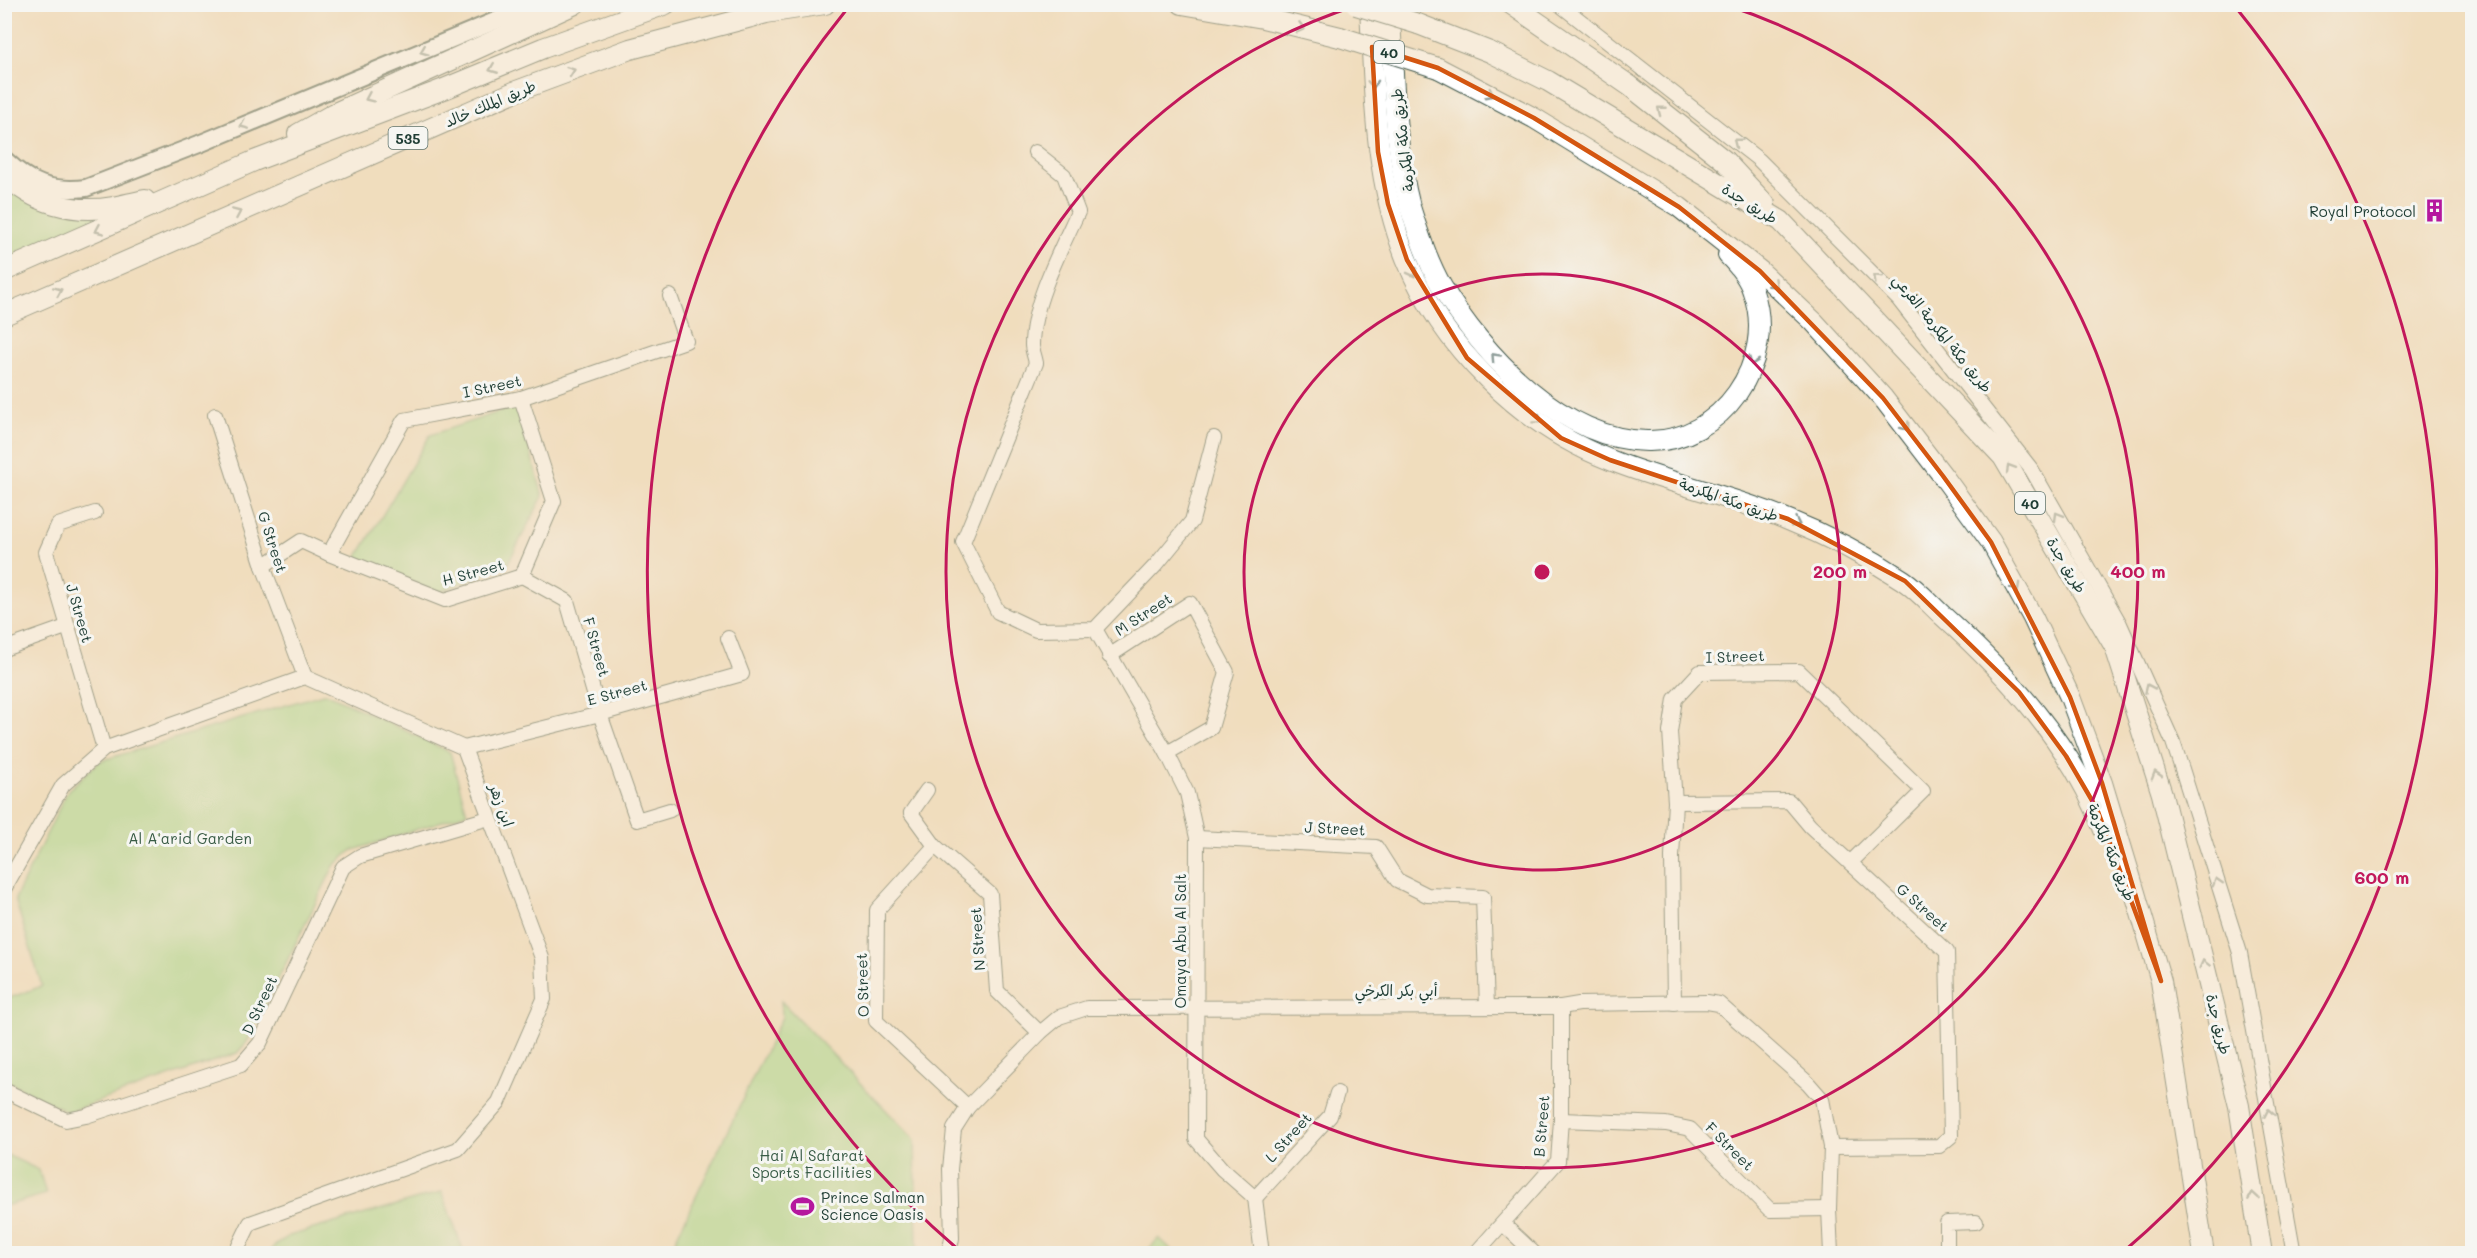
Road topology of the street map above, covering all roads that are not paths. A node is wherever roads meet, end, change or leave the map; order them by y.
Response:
1 (536, 4) edge
2 (575, 4) edge
3 (666, 4) edge
4 (825, 4) edge
5 (1182, 4) edge
6 (1389, 4) edge
7 (1511, 4) edge
8 (1559, 4) edge
9 (1360, 5) edge
10 (1035, 152) dead end
11 (4, 159) edge
12 (254, 161) junction
13 (4, 174) edge
14 (180, 194) junction
15 (1679, 207) junction
16 (1781, 221) junction
17 (4, 271) edge
18 (670, 296) dead end
19 (4, 315) edge
20 (521, 398) junction
21 (215, 415) dead end
22 (1214, 438) dead end
23 (95, 513) dead end
24 (329, 554) junction
25 (263, 566) junction
26 (522, 576) junction
27 (66, 627) junction
28 (1095, 628) junction
29 (728, 638) dead end
30 (4, 649) edge
31 (1109, 656) junction
32 (305, 677) junction
33 (600, 714) junction
34 (464, 748) junction
35 (104, 749) junction
36 (1167, 753) junction
37 (927, 790) dead end
38 (1675, 802) junction
39 (670, 810) dead end
40 (489, 818) junction
41 (1197, 838) junction
42 (935, 846) junction
43 (1850, 863) junction
44 (4, 889) edge
45 (2162, 981) junction
46 (1674, 1003) junction
47 (1196, 1007) junction
48 (1486, 1007) junction
49 (1561, 1007) junction
50 (1040, 1033) junction
51 (4, 1090) edge
52 (1337, 1093) dead end
53 (968, 1107) junction
54 (1561, 1120) junction
55 (1831, 1147) junction
56 (1255, 1198) junction
57 (1829, 1209) junction
58 (1976, 1222) dead end
59 (1503, 1224) junction
60 (235, 1254) edge
61 (949, 1254) edge
62 (1262, 1254) edge
63 (1475, 1254) edge
64 (1535, 1254) edge
65 (1831, 1254) edge
66 (1947, 1254) edge
67 (2204, 1254) edge
68 (2262, 1254) edge
69 (2294, 1254) edge

1 -> 11 main road
2 -> 12 highway
3 -> 12 highway, طريق الملك خالد / 535
19 -> 4 highway, طريق الملك خالد / 535
5 -> 15 highway, 40, bridge
15 -> 6 highway, طريق مكة المكرمة
16 -> 7 highway
69 -> 8 street, طريق مكة المكرمة الفرعي
9 - 16 highway, طريق جدة / 40, bridge
9 -> 45 highway, طريق مكة المكرمة
10 - 28 street
12 - 14 highway, طريق الملك خالد / 535
13 - 14 highway
14 -> 17 highway, طريق الملك خالد / 535
15 -> 45 highway, 40
68 -> 16 highway, طريق جدة / 40
18 - 20 street, I Street
20 - 24 street, I Street
20 - 26 street, H Street
21 - 25 street, G Street
22 - 28 street
23 - 27 street, J Street
24 - 25 street, H Street
24 - 26 street, H Street
25 - 32 street, G Street
26 - 33 street, F Street
27 - 30 street
27 - 35 street, J Street
28 - 31 street, Omaya Abu Al Salt
29 - 33 street, E Street
31 - 36 street, Omaya Abu Al Salt
31 - 36 street, M Street
32 - 34 street
32 - 35 street
33 - 34 street, E Street
33 - 39 street, F Street
34 - 40 street, ابن زهر
35 - 44 street
36 - 41 street, Omaya Abu Al Salt
37 - 42 street, N Street
38 - 43 street, G Street
38 - 43 street, I Street
38 - 46 street, I Street
40 - 51 street, D Street
40 - 60 street, ابن زهر
41 - 47 street, Omaya Abu Al Salt
41 - 48 street, J Street
42 - 50 street, N Street
42 - 53 street, O Street
43 - 55 street, G Street
45 - 67 highway, 40
46 - 49 street, أبي بكر الكرخي
46 - 55 street, أبي بكر الكرخي
47 - 48 street, أبي بكر الكرخي
47 - 50 street, أبي بكر الكرخي
47 - 56 street, Omaya Abu Al Salt
48 - 49 street, أبي بكر الكرخي
49 - 54 street, B Street
50 - 53 street, أبي بكر الكرخي
52 - 56 street, L Street
53 - 61 street, أبي بكر الكرخي
54 - 57 street, F Street
54 - 59 street, B Street
55 - 57 street, أبي بكر الكرخي
56 - 62 street
57 - 65 street, أبي بكر الكرخي
58 - 66 street
59 - 63 street, B Street
59 - 64 street

